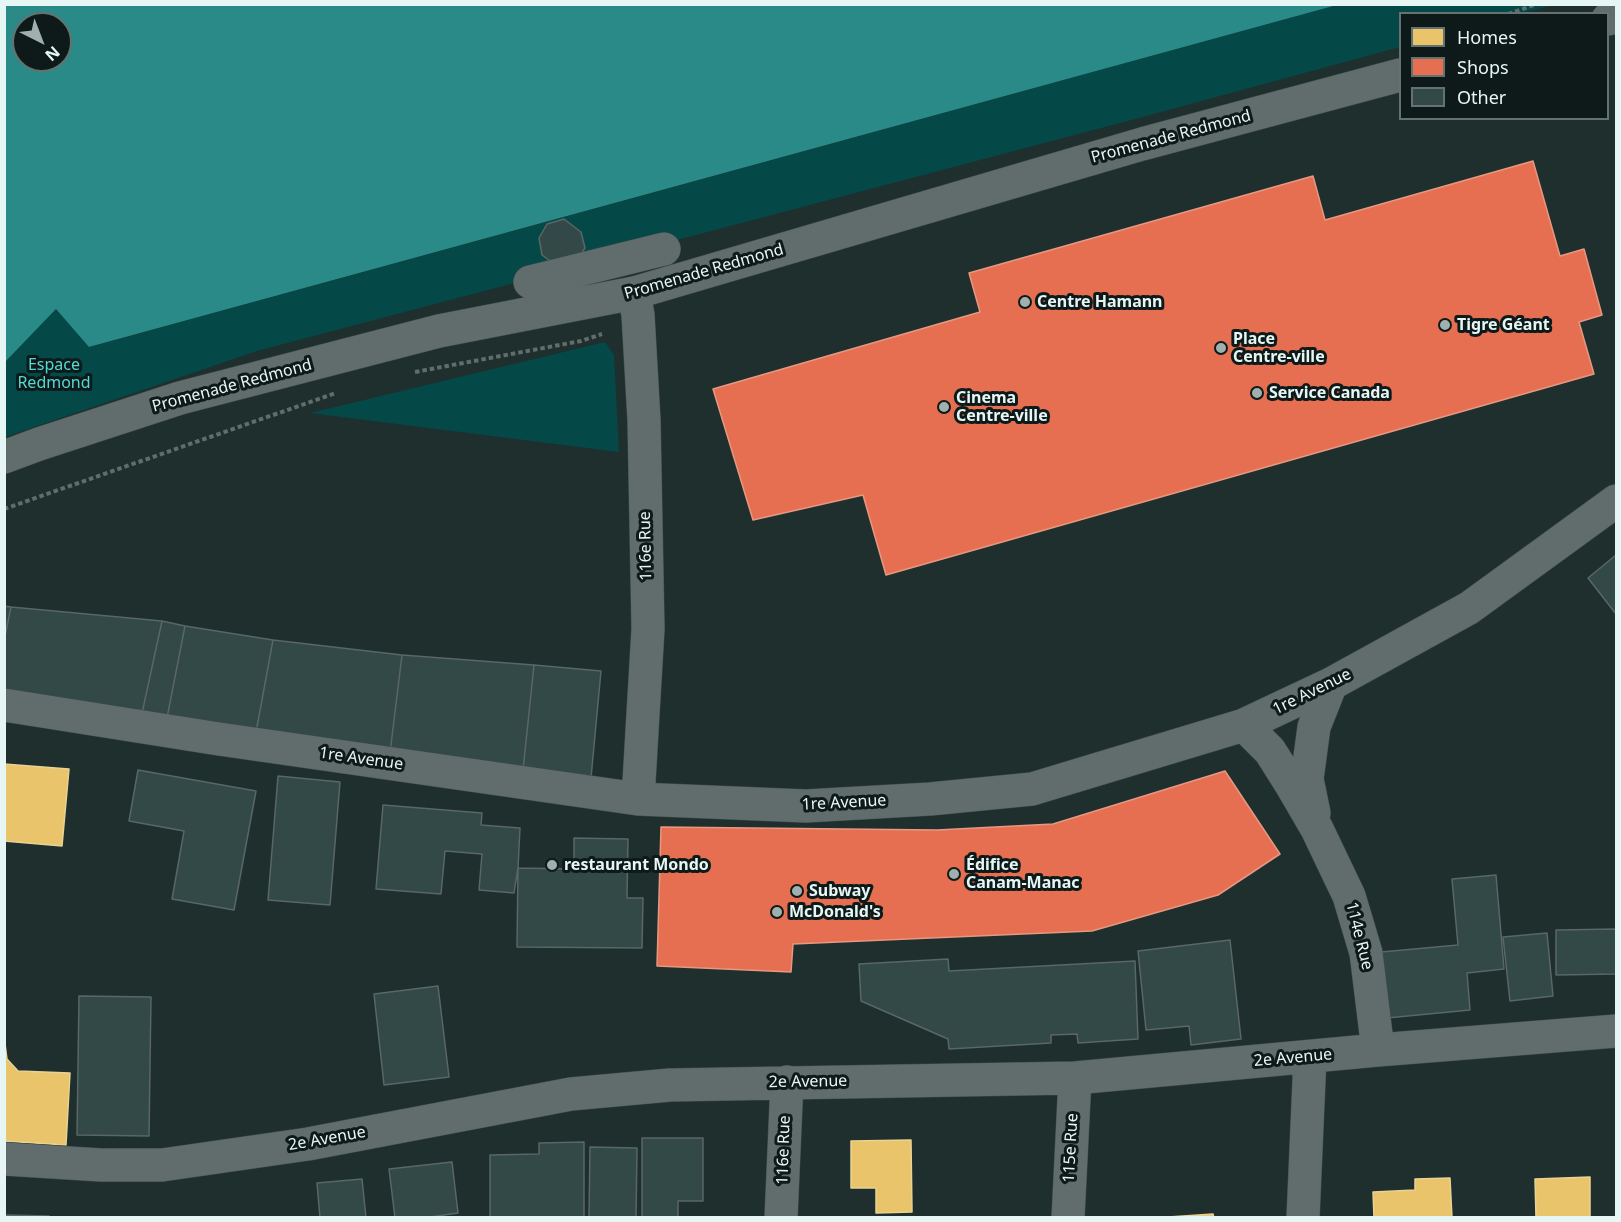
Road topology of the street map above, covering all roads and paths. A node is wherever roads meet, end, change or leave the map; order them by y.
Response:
1 (1537, 4) edge
2 (1514, 12) edge
3 (1399, 76) edge
4 (664, 249) dead end
5 (530, 282) dead end
6 (634, 293) junction
7 (608, 332) dead end
8 (405, 374) dead end
9 (337, 392) dead end
10 (4, 457) edge
11 (1617, 501) edge
12 (4, 509) edge
13 (1331, 684) junction
14 (4, 705) edge
15 (1244, 725) junction
16 (638, 799) junction
17 (1317, 829) junction
18 (1617, 1031) edge
19 (1378, 1050) junction
20 (1310, 1057) junction
21 (1075, 1078) junction
22 (787, 1082) junction
23 (4, 1159) edge
24 (781, 1218) edge
25 (1068, 1218) edge
26 (1303, 1218) edge

1 - 2 path
3 - 6 street, Promenade Redmond
4 - 5 street
6 - 10 street, Promenade Redmond
6 - 16 street, 116e Rue
7 - 8 path
9 - 12 path
11 - 13 street, 1re Avenue
13 - 15 street, 1re Avenue
13 - 17 street, 114e Rue
14 - 16 street, 1re Avenue
15 - 16 street, 1re Avenue
15 - 17 street, 114e Rue
17 - 19 street, 114e Rue
18 - 19 street, 2e Avenue
19 - 20 street, 2e Avenue
20 - 21 street, 2e Avenue
20 - 26 street
21 - 22 street, 2e Avenue
21 - 25 street, 115e Rue
22 - 23 street, 2e Avenue
22 - 24 street, 116e Rue

